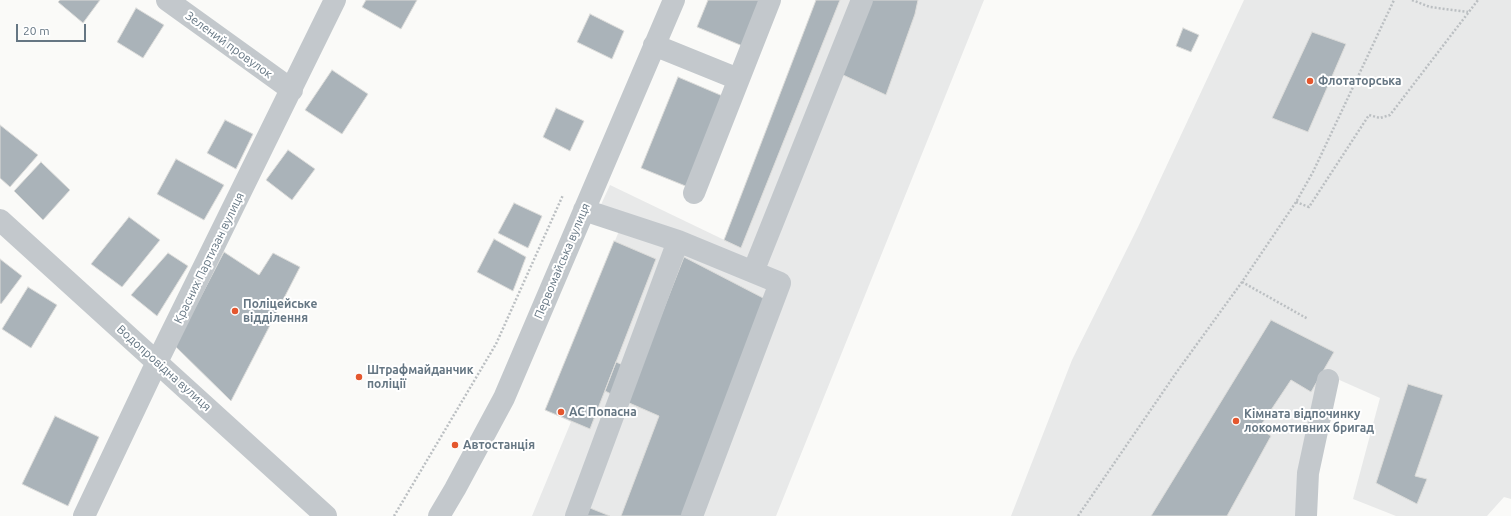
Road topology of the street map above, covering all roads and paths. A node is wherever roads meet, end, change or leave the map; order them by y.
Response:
1 (167, 0) edge
2 (335, 0) edge
3 (674, 0) edge
4 (770, 0) edge
5 (862, 0) edge
6 (1394, 0) edge
7 (1412, 0) edge
8 (1478, 0) edge
9 (1468, 12) junction
10 (654, 45) junction
11 (738, 78) junction
12 (292, 90) junction
13 (694, 193) dead end
14 (564, 194) dead end
15 (1296, 202) junction
16 (584, 210) junction
17 (0, 220) edge
18 (678, 241) junction
19 (753, 272) junction
20 (1242, 282) junction
21 (1308, 319) dead end
22 (157, 362) junction
23 (1328, 380) dead end
24 (84, 516) edge
25 (326, 516) edge
26 (394, 516) edge
27 (439, 516) edge
28 (576, 516) edge
29 (692, 516) edge
30 (1078, 516) edge
31 (1306, 516) edge

1 - 12 street, Зелений провулок
2 - 12 street, Красних Партизан вулиця
3 - 10 street, Первомайська вулиця
4 - 11 street
5 - 19 street
6 - 15 path
7 - 9 path
8 - 9 path
9 - 15 path
10 - 11 street
10 - 16 street, Первомайська вулиця
11 - 13 street
12 - 22 street, Красних Партизан вулиця
14 - 26 path
15 - 20 path
16 - 18 street
16 - 27 street, Первомайська вулиця
17 - 22 street, Водопровідна вулиця
18 - 19 street
18 - 28 street
19 - 29 street
20 - 21 path
20 - 30 path
22 - 24 street, Красних Партизан вулиця
22 - 25 street, Водопровідна вулиця
23 - 31 street

